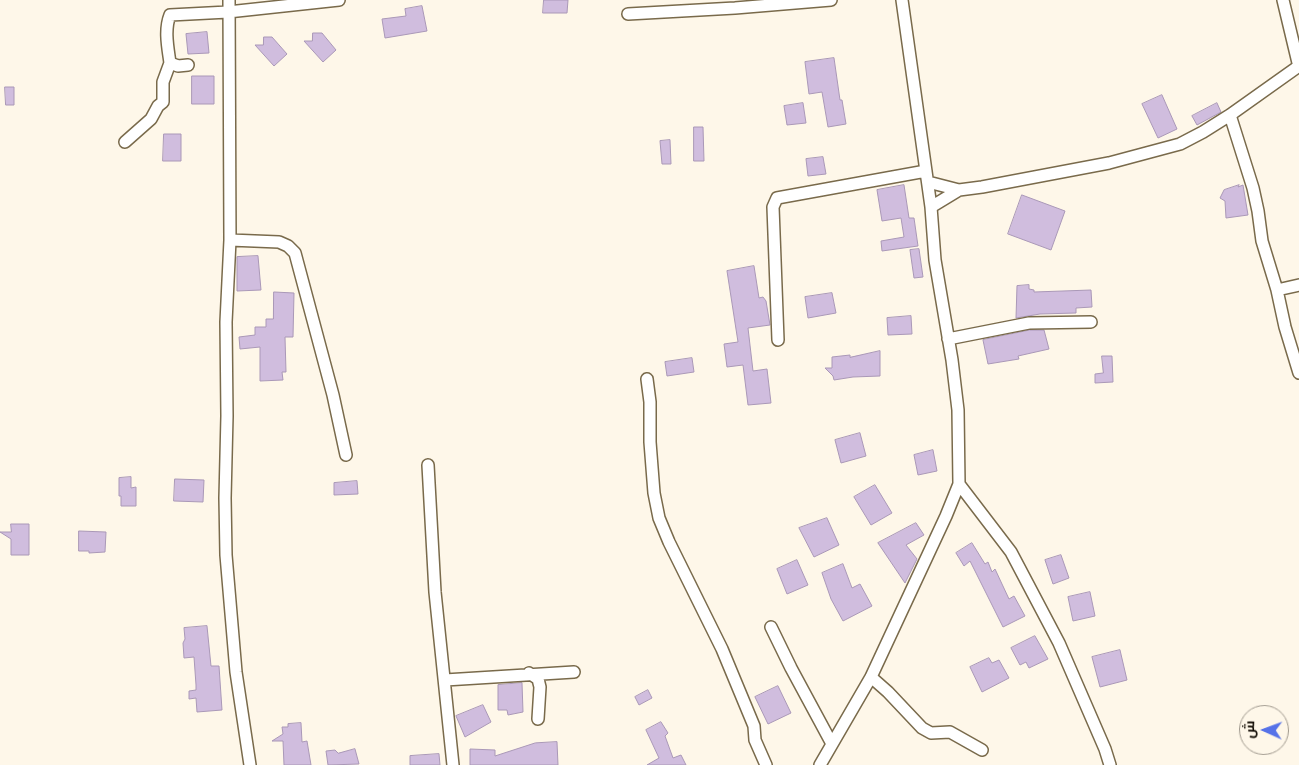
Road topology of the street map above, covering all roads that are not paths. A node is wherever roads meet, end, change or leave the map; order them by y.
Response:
1 (339, 0) edge
2 (831, 0) edge
3 (902, 0) edge
4 (1283, 0) edge
5 (228, 6) edge
6 (628, 14) dead end
7 (170, 63) junction
8 (188, 65) dead end
9 (1299, 67) edge
10 (1230, 115) junction
11 (125, 142) dead end
12 (927, 176) junction
13 (959, 190) junction
14 (931, 207) junction
15 (230, 240) junction
16 (1299, 285) edge
17 (1277, 290) junction
18 (1091, 322) dead end
19 (948, 339) junction
20 (778, 340) dead end
21 (1299, 373) edge
22 (647, 379) dead end
23 (346, 455) dead end
24 (428, 465) dead end
25 (959, 484) junction
26 (771, 627) dead end
27 (574, 672) dead end
28 (529, 673) junction
29 (871, 677) junction
30 (445, 680) junction
31 (538, 719) dead end
32 (832, 744) junction
33 (982, 750) dead end
34 (250, 765) edge
35 (453, 765) edge
36 (766, 765) edge
37 (820, 765) edge
38 (1110, 765) edge

1 - 5 street
2 - 6 street
3 - 12 street
4 - 9 street
5 - 7 street
5 - 15 street
7 - 8 street
7 - 11 street
9 - 10 street
10 - 13 street
10 - 17 street
12 - 13 street
12 - 14 street
12 - 20 street
13 - 14 street
14 - 19 street
15 - 23 street
15 - 34 street
16 - 17 street
17 - 21 street
18 - 19 street
19 - 25 street
22 - 36 street
24 - 30 street
25 - 29 street
25 - 38 street
26 - 32 street
27 - 28 street
28 - 30 street
28 - 31 street
29 - 32 street
29 - 33 street
30 - 35 street
32 - 37 street

